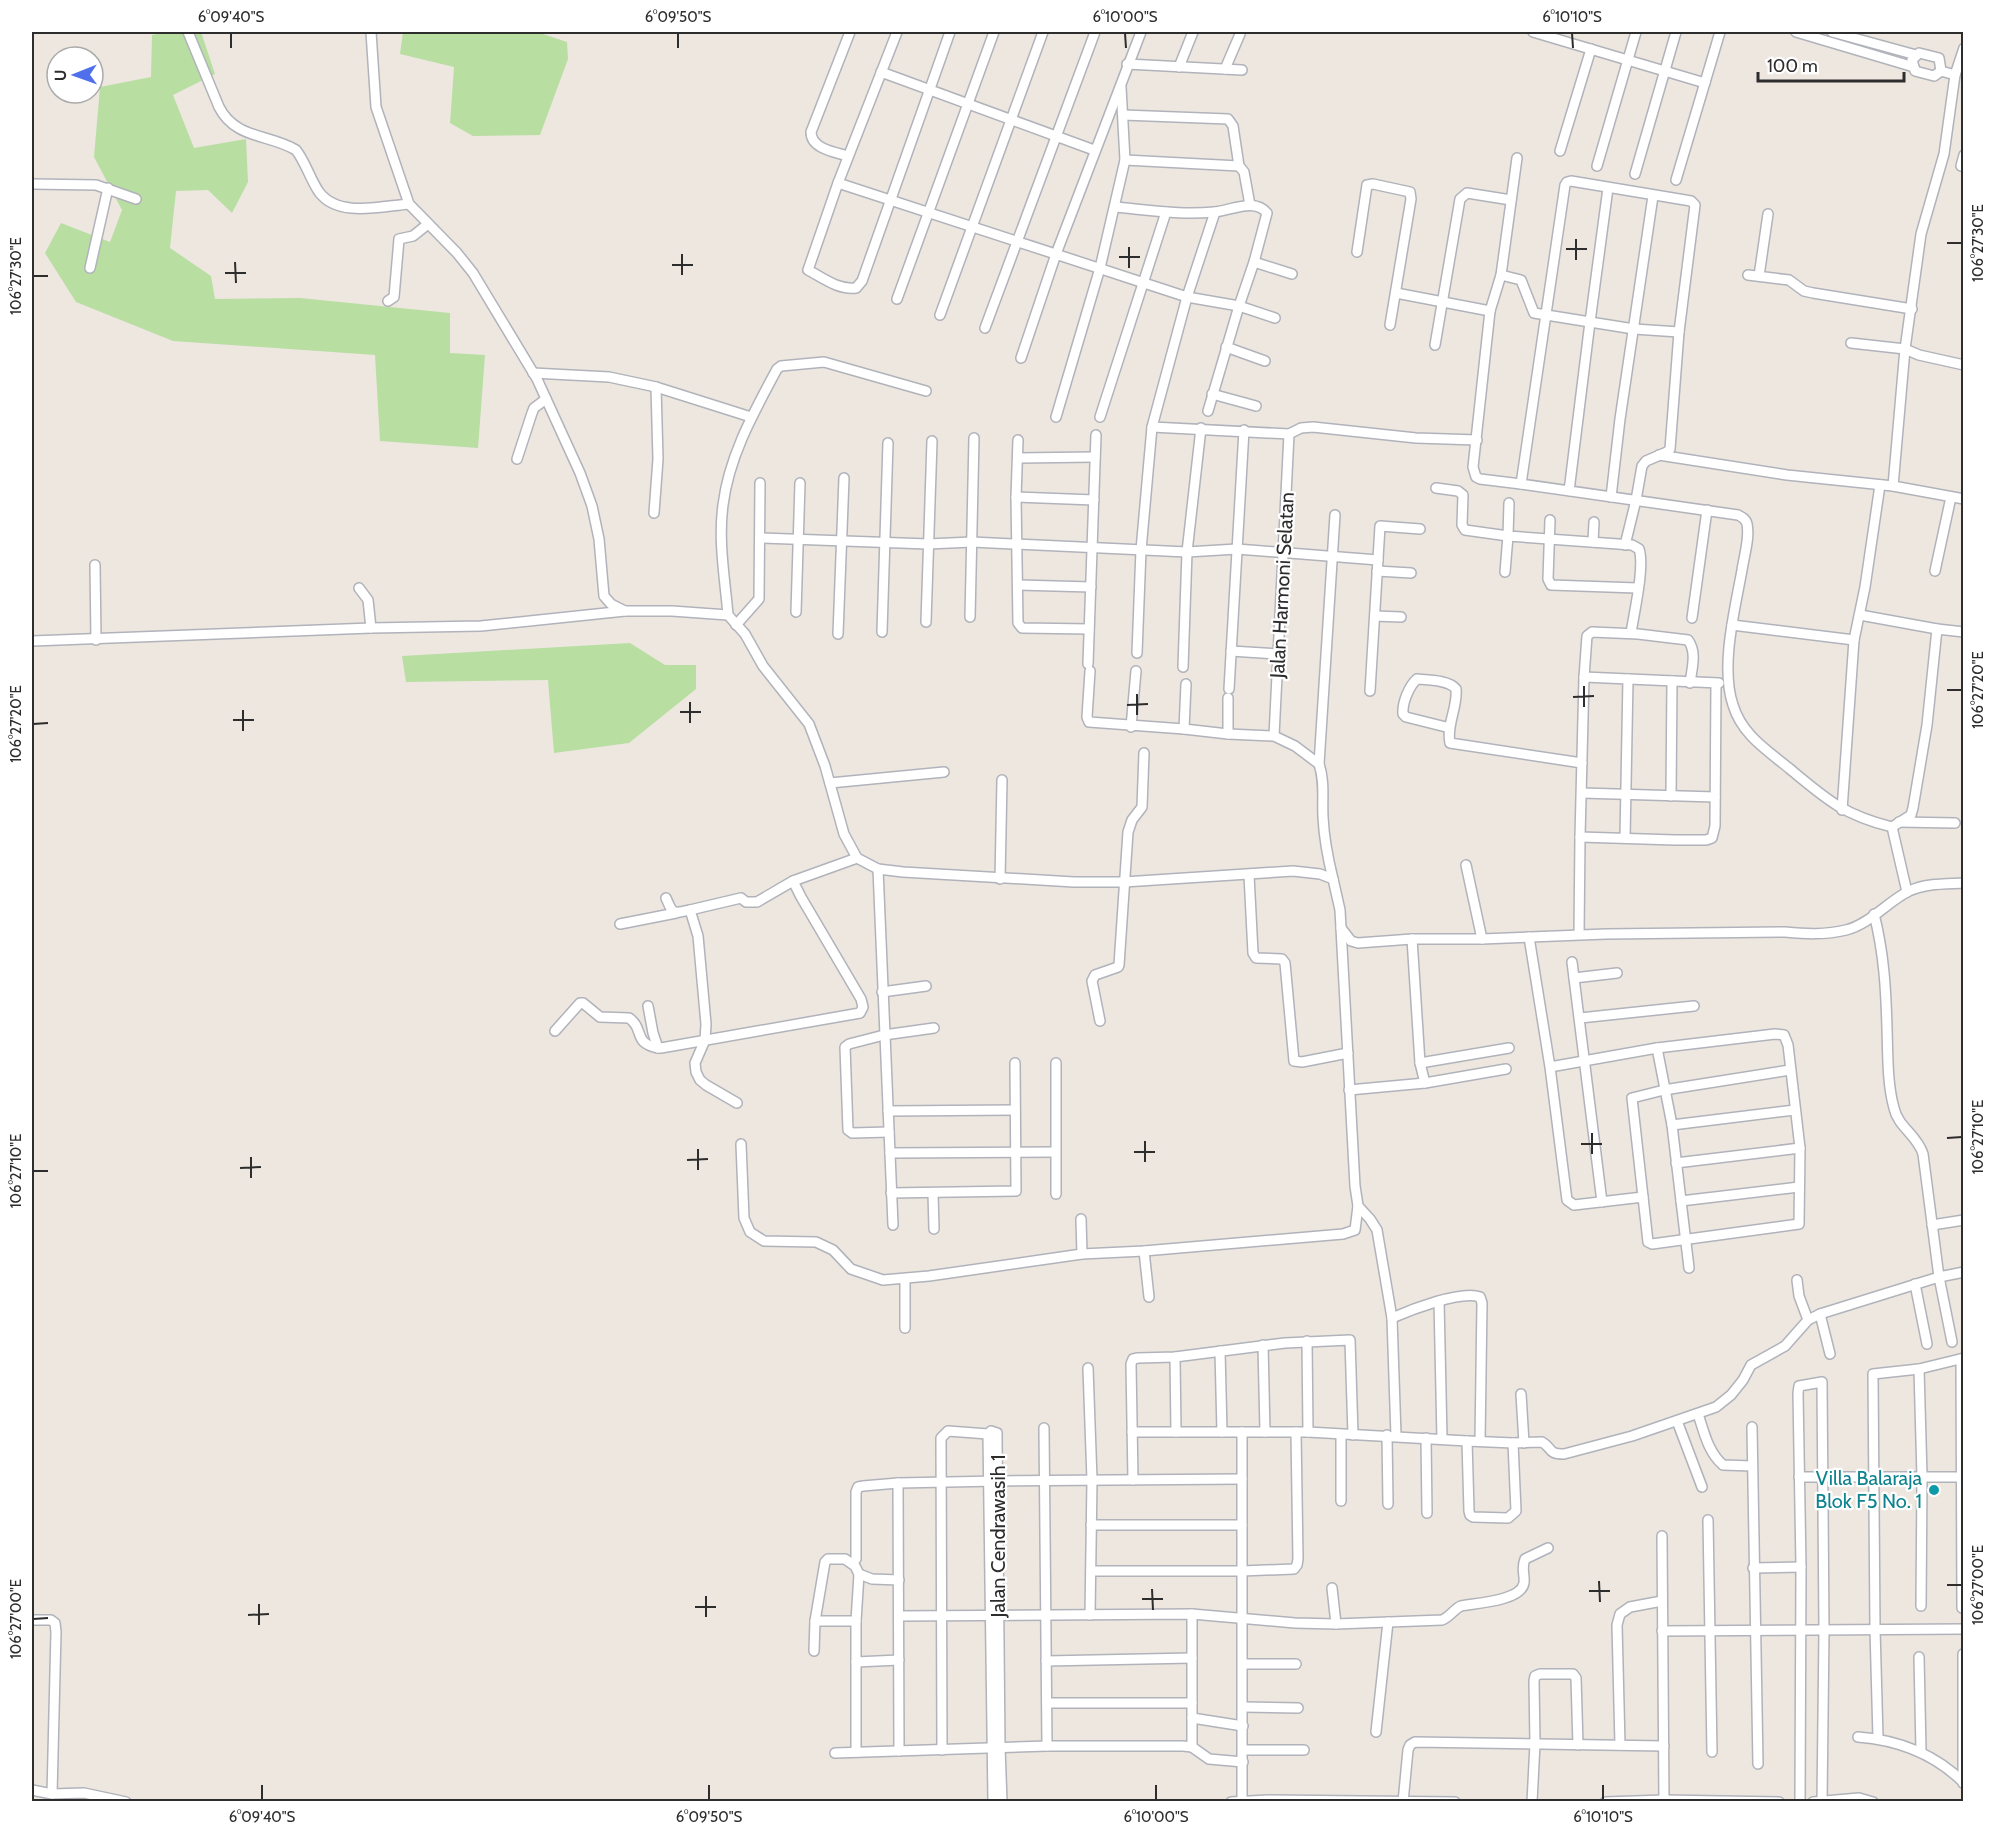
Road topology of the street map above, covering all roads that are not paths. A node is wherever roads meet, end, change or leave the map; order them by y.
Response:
1 (188, 32) edge
2 (371, 32) edge
3 (850, 32) edge
4 (897, 32) edge
5 (950, 32) edge
6 (994, 32) edge
7 (1043, 32) edge
8 (1095, 32) edge
9 (1141, 32) edge
10 (1193, 32) edge
11 (1533, 32) edge
12 (1636, 32) edge
13 (1676, 32) edge
14 (1720, 32) edge
15 (1796, 32) edge
16 (1832, 32) edge
17 (1809, 33) edge
18 (1240, 34) dead end
19 (1964, 48) edge
20 (1591, 49) junction
21 (1917, 56) junction
22 (1628, 60) junction
23 (1127, 64) junction
24 (1179, 67) junction
25 (1914, 67) junction
26 (1225, 69) junction
27 (1242, 70) dead end
28 (1665, 71) junction
29 (1941, 71) junction
30 (881, 72) junction
31 (1958, 73) edge
32 (1121, 82) junction
33 (1705, 83) junction
34 (930, 90) junction
35 (967, 104) junction
36 (1123, 115) junction
37 (1010, 120) junction
38 (1055, 136) junction
39 (1094, 150) junction
40 (1560, 151) dead end
41 (1964, 155) edge
42 (848, 156) junction
43 (1516, 158) dead end
44 (1125, 160) junction
45 (1239, 166) junction
46 (1597, 166) dead end
47 (1961, 166) dead end
48 (1635, 174) dead end
49 (1676, 180) dead end
50 (838, 183) junction
51 (32, 184) edge
52 (108, 188) junction
53 (1608, 188) junction
54 (1653, 196) junction
55 (136, 199) dead end
56 (890, 200) junction
57 (1511, 200) junction
58 (409, 204) junction
59 (1250, 205) junction
60 (1115, 207) junction
61 (928, 212) junction
62 (1166, 212) junction
63 (1215, 212) junction
64 (1768, 214) dead end
65 (428, 224) junction
66 (972, 226) junction
67 (1017, 241) junction
68 (1357, 252) dead end
69 (1056, 254) junction
70 (1254, 262) junction
71 (90, 268) dead end
72 (1100, 268) junction
73 (1292, 274) dead end
74 (1748, 274) dead end
75 (1501, 275) junction
76 (1759, 276) junction
77 (1143, 282) junction
78 (1396, 293) junction
79 (1187, 297) junction
80 (897, 299) dead end
81 (388, 301) dead end
82 (1444, 302) junction
83 (1239, 306) junction
84 (1912, 309) junction
85 (1490, 311) junction
86 (940, 315) dead end
87 (1544, 316) junction
88 (1275, 318) dead end
89 (1590, 322) junction
90 (1390, 325) dead end
91 (985, 328) dead end
92 (1634, 329) junction
93 (1679, 332) junction
94 (1851, 344) dead end
95 (1436, 345) dead end
96 (1226, 347) junction
97 (1905, 350) junction
98 (1021, 358) dead end
99 (1265, 361) dead end
100 (1964, 365) edge
101 (533, 373) junction
102 (656, 387) junction
103 (926, 391) dead end
104 (1212, 394) junction
105 (546, 399) junction
106 (1256, 406) dead end
107 (1208, 411) dead end
108 (751, 417) junction
109 (1056, 417) dead end
110 (1100, 417) dead end
111 (1152, 427) junction
112 (1201, 428) junction
113 (1244, 430) junction
114 (1289, 434) junction
115 (1096, 435) dead end
116 (974, 438) dead end
117 (1018, 440) dead end
118 (1477, 440) junction
119 (932, 441) dead end
120 (888, 443) dead end
121 (1659, 455) junction
122 (1095, 457) junction
123 (1018, 458) junction
124 (517, 459) dead end
125 (844, 478) dead end
126 (760, 483) dead end
127 (800, 483) dead end
128 (1521, 484) junction
129 (1880, 485) junction
130 (1893, 486) junction
131 (1436, 488) dead end
132 (1569, 491) junction
133 (1016, 497) junction
134 (1611, 497) junction
135 (1951, 497) junction
136 (1964, 499) edge
137 (1094, 500) junction
138 (1636, 500) junction
139 (1509, 503) dead end
140 (1707, 510) junction
141 (654, 513) dead end
142 (1335, 515) dead end
143 (1550, 520) dead end
144 (1594, 522) dead end
145 (1420, 529) dead end
146 (1508, 536) junction
147 (760, 538) junction
148 (798, 540) junction
149 (1548, 540) junction
150 (842, 541) junction
151 (885, 542) junction
152 (972, 542) junction
153 (1593, 542) junction
154 (928, 544) junction
155 (1625, 544) junction
156 (1017, 545) junction
157 (1092, 548) junction
158 (1237, 549) junction
159 (1141, 550) junction
160 (1187, 552) junction
161 (1284, 553) junction
162 (1332, 557) junction
163 (1378, 560) junction
164 (95, 565) dead end
165 (1377, 571) junction
166 (1935, 571) dead end
167 (1505, 572) dead end
168 (1411, 573) dead end
169 (1018, 585) junction
170 (1091, 587) junction
171 (359, 588) dead end
172 (1637, 588) junction
173 (625, 611) junction
174 (796, 612) dead end
175 (728, 615) junction
176 (1860, 615) junction
177 (1375, 616) junction
178 (970, 617) dead end
179 (1401, 617) dead end
180 (1692, 618) dead end
181 (926, 622) dead end
182 (736, 625) junction
183 (1732, 625) junction
184 (371, 628) junction
185 (1089, 629) junction
186 (1937, 629) junction
187 (882, 632) dead end
188 (1964, 632) edge
189 (1631, 633) junction
190 (838, 634) dead end
191 (96, 640) junction
192 (1854, 640) junction
193 (32, 641) edge
194 (1231, 651) junction
195 (1137, 653) dead end
196 (1278, 654) junction
197 (1183, 667) dead end
198 (1136, 671) dead end
199 (1584, 677) junction
200 (1628, 679) junction
201 (1727, 680) junction
202 (1672, 681) junction
203 (1690, 683) junction
204 (1186, 684) dead end
205 (1716, 684) junction
206 (1370, 691) dead end
207 (1131, 727) junction
208 (1450, 728) junction
209 (1184, 729) junction
210 (1228, 735) junction
211 (1274, 736) junction
212 (1144, 753) dead end
213 (1582, 763) junction
214 (1319, 764) junction
215 (944, 772) dead end
216 (1002, 780) dead end
217 (830, 783) junction
218 (1582, 793) junction
219 (1626, 795) junction
220 (1671, 796) junction
221 (1715, 797) junction
222 (1842, 810) junction
223 (1955, 823) dead end
224 (1895, 824) junction
225 (1580, 837) junction
226 (1625, 838) junction
227 (857, 858) junction
228 (1466, 864) dead end
229 (878, 868) junction
230 (1249, 875) junction
231 (1000, 879) junction
232 (1334, 879) junction
233 (793, 881) junction
234 (1124, 882) junction
235 (1964, 883) edge
236 (1907, 892) junction
237 (666, 898) dead end
238 (690, 910) junction
239 (676, 914) junction
240 (1874, 914) junction
241 (620, 924) dead end
242 (1340, 925) junction
243 (1579, 934) junction
244 (1529, 937) junction
245 (1412, 939) junction
246 (1482, 939) junction
247 (1572, 962) dead end
248 (1617, 973) dead end
249 (1574, 978) junction
250 (927, 986) dead end
251 (882, 992) junction
252 (648, 1006) dead end
253 (1694, 1006) dead end
254 (1580, 1018) junction
255 (1100, 1021) dead end
256 (934, 1028) dead end
257 (555, 1031) dead end
258 (884, 1035) junction
259 (705, 1040) junction
260 (658, 1048) junction
261 (1509, 1048) dead end
262 (1657, 1048) junction
263 (1348, 1053) junction
264 (1586, 1062) junction
265 (1015, 1063) dead end
266 (1056, 1063) dead end
267 (1420, 1063) junction
268 (1550, 1067) junction
269 (1506, 1069) dead end
270 (1790, 1070) junction
271 (1425, 1083) junction
272 (1349, 1090) junction
273 (1664, 1090) junction
274 (737, 1103) dead end
275 (1015, 1110) junction
276 (1795, 1110) junction
277 (888, 1111) junction
278 (1671, 1125) junction
279 (889, 1132) junction
280 (741, 1144) dead end
281 (1800, 1148) junction
282 (1017, 1151) junction
283 (1055, 1152) junction
284 (890, 1153) junction
285 (1676, 1163) junction
286 (1799, 1187) junction
287 (891, 1193) junction
288 (933, 1193) junction
289 (1056, 1194) dead end
290 (1643, 1197) junction
291 (1681, 1201) junction
292 (1602, 1202) junction
293 (1358, 1206) junction
294 (1081, 1219) dead end
295 (1964, 1220) edge
296 (892, 1225) dead end
297 (1932, 1225) junction
298 (934, 1228) dead end
299 (1685, 1241) junction
300 (1144, 1251) junction
301 (1082, 1254) junction
302 (1689, 1268) dead end
303 (1964, 1272) edge
304 (1939, 1277) junction
305 (905, 1280) junction
306 (1797, 1280) dead end
307 (1915, 1284) junction
308 (1149, 1297) dead end
309 (1439, 1301) junction
310 (1821, 1314) junction
311 (1392, 1318) junction
312 (1808, 1320) junction
313 (905, 1328) dead end
314 (1307, 1341) junction
315 (1952, 1342) dead end
316 (1927, 1344) dead end
317 (1263, 1345) junction
318 (1221, 1351) junction
319 (1830, 1354) dead end
320 (1175, 1357) junction
321 (1962, 1359) edge
322 (1088, 1368) dead end
323 (1919, 1368) junction
324 (1521, 1394) dead end
325 (1698, 1414) junction
326 (1677, 1421) junction
327 (1752, 1426) dead end
328 (1044, 1428) dead end
329 (1132, 1432) junction
330 (1176, 1432) junction
331 (1222, 1432) junction
332 (1242, 1432) junction
333 (1265, 1432) junction
334 (1296, 1432) junction
335 (1308, 1432) junction
336 (1341, 1435) junction
337 (1353, 1435) junction
338 (1391, 1436) junction
339 (1426, 1438) junction
340 (1442, 1439) junction
341 (1480, 1441) junction
342 (1467, 1442) junction
343 (1513, 1443) junction
344 (1524, 1443) junction
345 (1752, 1466) junction
346 (1799, 1477) junction
347 (1823, 1477) junction
348 (1875, 1477) junction
349 (1922, 1477) junction
350 (1962, 1477) edge
351 (1242, 1479) junction
352 (1092, 1480) junction
353 (1133, 1480) junction
354 (994, 1481) junction
355 (1045, 1481) junction
356 (943, 1482) junction
357 (898, 1483) junction
358 (1701, 1487) dead end
359 (1341, 1501) dead end
360 (1388, 1504) dead end
361 (1427, 1513) dead end
362 (1708, 1520) dead end
363 (1091, 1525) junction
364 (1242, 1526) junction
365 (1662, 1536) dead end
366 (1548, 1548) dead end
367 (856, 1559) dead end
368 (1801, 1567) junction
369 (1753, 1568) junction
370 (1090, 1571) junction
371 (1242, 1571) junction
372 (859, 1574) junction
373 (899, 1580) junction
374 (1332, 1588) dead end
375 (1662, 1601) junction
376 (1921, 1606) dead end
377 (1962, 1608) dead end
378 (1192, 1614) junction
379 (994, 1615) junction
380 (1046, 1615) junction
381 (1090, 1615) junction
382 (899, 1616) junction
383 (942, 1616) junction
384 (1243, 1617) junction
385 (32, 1620) edge
386 (815, 1621) junction
387 (856, 1621) junction
388 (1388, 1622) junction
389 (1336, 1624) junction
390 (1824, 1629) junction
391 (1875, 1629) junction
392 (1964, 1629) edge
393 (1708, 1630) junction
394 (1754, 1630) junction
395 (1800, 1630) junction
396 (1662, 1631) junction
397 (814, 1651) dead end
398 (1963, 1654) edge
399 (1918, 1657) dead end
400 (1192, 1658) junction
401 (899, 1660) junction
402 (1046, 1661) junction
403 (856, 1662) junction
404 (1243, 1664) junction
405 (1296, 1664) dead end
406 (1047, 1703) junction
407 (1192, 1703) junction
408 (1243, 1707) junction
409 (1299, 1708) dead end
410 (1192, 1718) junction
411 (1243, 1726) junction
412 (1376, 1732) dead end
413 (1858, 1737) dead end
414 (1878, 1738) junction
415 (1535, 1744) junction
416 (1620, 1744) junction
417 (1578, 1745) junction
418 (1047, 1746) junction
419 (1664, 1746) junction
420 (1192, 1747) junction
421 (995, 1748) junction
422 (942, 1750) junction
423 (1243, 1750) junction
424 (1304, 1750) dead end
425 (899, 1751) junction
426 (1921, 1751) junction
427 (856, 1752) junction
428 (1712, 1752) dead end
429 (835, 1753) dead end
430 (1243, 1762) junction
431 (1758, 1764) dead end
432 (1963, 1783) edge
433 (32, 1790) edge
434 (52, 1794) junction
435 (1242, 1801) edge
436 (1268, 1801) edge
437 (1403, 1801) edge
438 (1664, 1801) edge
439 (1822, 1801) edge
440 (126, 1802) edge
441 (993, 1802) edge
442 (1002, 1802) edge
443 (1231, 1802) edge
444 (1455, 1802) edge
445 (1532, 1802) edge
446 (1605, 1802) edge
447 (1779, 1802) edge
448 (1800, 1802) edge
449 (1813, 1802) edge
450 (1873, 1802) edge

1 - 58 street
2 - 58 street
3 - 42 street
4 - 30 street
5 - 34 street
6 - 35 street
7 - 37 street
8 - 38 street
9 - 23 street
10 - 24 street
11 - 20 street
12 - 22 street
13 - 28 street
14 - 33 street
15 - 17 street
16 - 21 street
17 - 25 street
18 - 26 street
19 - 31 street
20 - 22 street
20 - 40 street
21 - 25 street
21 - 29 street
22 - 28 street
22 - 46 street
23 - 24 street
23 - 32 street
24 - 26 street
25 - 29 street
26 - 27 street
28 - 33 street
28 - 48 street
29 - 31 street
30 - 34 street
30 - 42 street
31 - 84 street
32 - 36 street
32 - 39 street
33 - 49 street
34 - 35 street
34 - 56 street
35 - 37 street
35 - 61 street
36 - 44 street
36 - 45 street
37 - 38 street
37 - 66 street
38 - 39 street
38 - 67 street
39 - 69 street
41 - 47 street
42 - 50 street
43 - 57 street
44 - 45 street
44 - 60 street
45 - 59 street
50 - 56 street
50 - 56 street
51 - 52 street
52 - 55 street
52 - 71 street
53 - 54 street
53 - 87 street
53 - 89 street
54 - 92 street
54 - 93 street
56 - 61 street
57 - 75 street
57 - 82 street
58 - 65 street
59 - 63 street
59 - 70 street
60 - 62 street
60 - 72 street
61 - 66 street
61 - 80 street
62 - 63 street
62 - 77 street
63 - 79 street
64 - 76 street
65 - 81 street
65 - 101 street
66 - 67 street
66 - 86 street
67 - 69 street
67 - 91 street
68 - 78 street
69 - 72 street
69 - 98 street
70 - 73 street
70 - 83 street
72 - 77 street
72 - 109 street
74 - 76 street
75 - 85 street
75 - 87 street
76 - 84 street
77 - 79 street
77 - 110 street
78 - 82 street
78 - 90 street
79 - 83 street
79 - 111 street
82 - 85 street
82 - 95 street
83 - 88 street
83 - 96 street
84 - 97 street
85 - 118 street
87 - 89 street
87 - 128 street
89 - 92 street
89 - 132 street
92 - 93 street
92 - 134 street
93 - 121 street
94 - 97 street
96 - 99 street
96 - 104 street
97 - 100 street
97 - 130 street
101 - 102 street
101 - 105 street
102 - 108 street
102 - 141 street
103 - 108 street
104 - 106 street
104 - 107 street
105 - 124 street
105 - 173 street
108 - 175 street
111 - 112 street
111 - 159 street
112 - 113 street
112 - 160 street
113 - 114 street
113 - 158 street
114 - 118 street
114 - 161 street, Jalan Harmoni Selatan
115 - 122 street
116 - 152 street
117 - 123 street
118 - 128 street
119 - 154 street
120 - 151 street
121 - 129 street
121 - 138 street
122 - 123 street
122 - 137 street
123 - 133 street
125 - 150 street
126 - 147 street
127 - 148 street
128 - 132 street
129 - 130 street
129 - 176 street
130 - 135 street
131 - 146 street
132 - 134 street
133 - 137 street
133 - 156 street
134 - 138 street
135 - 136 street
135 - 166 street
137 - 157 street
138 - 140 street
138 - 155 street
139 - 146 street
140 - 180 street
140 - 183 street
142 - 162 street
143 - 149 street
144 - 153 street
145 - 163 street
146 - 149 street
146 - 167 street
147 - 148 street
147 - 182 street
148 - 150 street
148 - 174 street
149 - 153 street
149 - 172 street
150 - 151 street
150 - 190 street
151 - 154 street
151 - 187 street
152 - 154 street
152 - 156 street
152 - 178 street
153 - 155 street
154 - 181 street
155 - 172 street
156 - 157 street
156 - 169 street
157 - 159 street
157 - 170 street
158 - 160 street
158 - 161 street
158 - 194 street
159 - 160 street
159 - 195 street
160 - 197 street
161 - 162 street
161 - 196 street, Jalan Harmoni Selatan
162 - 163 street
162 - 214 street
163 - 165 street
164 - 191 street
165 - 168 street
165 - 177 street
169 - 170 street
169 - 185 street
170 - 185 street
171 - 184 street
172 - 189 street
173 - 175 street
173 - 184 street
175 - 182 street
176 - 186 street
176 - 192 street
177 - 179 street
177 - 206 street
182 - 217 street
183 - 192 street
183 - 201 street
184 - 191 street
185 - 207 street
186 - 188 street
186 - 224 street
189 - 199 street
189 - 203 street
191 - 193 street
192 - 222 street
194 - 196 street
194 - 210 street
196 - 211 street, Jalan Harmoni Selatan
198 - 207 street
199 - 200 street
199 - 213 street
200 - 202 street
200 - 219 street
201 - 205 street
201 - 222 street
202 - 203 street
202 - 220 street
203 - 205 street
204 - 209 street
205 - 221 street
207 - 209 street
208 - 208 street
208 - 213 street
209 - 210 street
210 - 211 street
211 - 214 street
212 - 234 street
213 - 218 street
214 - 232 street
215 - 217 street
216 - 231 street
217 - 227 street
218 - 219 street
218 - 225 street
219 - 220 street
219 - 226 street
220 - 221 street
221 - 226 street
222 - 224 street
223 - 224 street
224 - 236 street
225 - 226 street
225 - 243 street
227 - 229 street
227 - 233 street
228 - 246 street
229 - 231 street
229 - 251 street
230 - 232 street
230 - 234 street
230 - 263 street
231 - 234 street
232 - 242 street
233 - 238 street
233 - 259 street
234 - 255 street
235 - 236 street
236 - 240 street
237 - 239 street
238 - 239 street
238 - 259 street
239 - 241 street
240 - 243 street
240 - 297 street
242 - 245 street
242 - 263 street
243 - 244 street
244 - 246 street
244 - 268 street
245 - 246 street
245 - 267 street
247 - 249 street
248 - 249 street
249 - 254 street
250 - 251 street
251 - 258 street
252 - 260 street
253 - 254 street
254 - 264 street
256 - 258 street
257 - 260 street
258 - 277 street
258 - 279 street
259 - 260 street
259 - 274 street
261 - 267 street
262 - 264 street
262 - 270 street
262 - 273 street
263 - 272 street
264 - 268 street
264 - 292 street
265 - 275 street
266 - 283 street
267 - 271 street
268 - 292 street
269 - 271 street
270 - 273 street
270 - 276 street
271 - 272 street
272 - 293 street
273 - 278 street
273 - 290 street
275 - 277 street
275 - 282 street
276 - 278 street
276 - 281 street
277 - 279 street
278 - 285 street
279 - 284 street
280 - 305 street
281 - 285 street
281 - 286 street
282 - 283 street
282 - 284 street
282 - 288 street
283 - 289 street
284 - 287 street
285 - 291 street
286 - 291 street
286 - 299 street
287 - 288 street
287 - 296 street
288 - 298 street
290 - 292 street
290 - 299 street
291 - 299 street
293 - 300 street
293 - 311 street
294 - 301 street
295 - 297 street
297 - 304 street
299 - 302 street
300 - 301 street
300 - 308 street
301 - 305 street
303 - 304 street
304 - 307 street
304 - 315 street
305 - 313 street
306 - 312 street
307 - 310 street
307 - 316 street
309 - 311 street
309 - 340 street
309 - 341 street
310 - 312 street
310 - 319 street
311 - 338 street
312 - 325 street
314 - 317 street
314 - 335 street
314 - 337 street
317 - 318 street
317 - 333 street
318 - 320 street
318 - 331 street
320 - 329 street
320 - 330 street
321 - 323 street
321 - 350 street
322 - 352 street
323 - 348 street
323 - 349 street
324 - 344 street
325 - 326 street
325 - 345 street
326 - 344 street
326 - 358 street
327 - 345 street
328 - 355 street
329 - 330 street
329 - 353 street
330 - 331 street
331 - 332 street
332 - 333 street
332 - 351 street
333 - 334 street
334 - 335 street
334 - 371 street
335 - 336 street
336 - 337 street
336 - 359 street
337 - 338 street
338 - 339 street
338 - 360 street
339 - 340 street
339 - 361 street
340 - 342 street
341 - 342 street
341 - 343 street
342 - 343 street
343 - 344 street
345 - 369 street
346 - 347 street
346 - 347 street
346 - 368 street
347 - 348 street
347 - 390 street
348 - 349 street
348 - 391 street
349 - 350 street
349 - 376 street
350 - 377 street
351 - 353 street
351 - 364 street
352 - 353 street
352 - 355 street
352 - 363 street
354 - 355 street
354 - 356 street
354 - 356 street, Jalan Cendrawasih 1
354 - 379 street, Jalan Cendrawasih 1
355 - 380 street
356 - 357 street
356 - 383 street
357 - 367 street
357 - 373 street
362 - 393 street
363 - 364 street
363 - 370 street
364 - 371 street
365 - 375 street
366 - 388 street
368 - 369 street
368 - 395 street
369 - 394 street
370 - 371 street
370 - 381 street
371 - 384 street
372 - 373 street
372 - 386 street
372 - 387 street
373 - 382 street
374 - 389 street
375 - 396 street
375 - 416 street
378 - 381 street
378 - 384 street
378 - 400 street
379 - 380 street
379 - 383 street
379 - 421 street, Jalan Cendrawasih 1
380 - 381 street
380 - 402 street
382 - 383 street
382 - 401 street
383 - 422 street
384 - 389 street
384 - 404 street
385 - 434 street
386 - 387 street
386 - 397 street
387 - 403 street
388 - 389 street
388 - 412 street
390 - 391 street
390 - 395 street
390 - 439 street
391 - 392 street
391 - 414 street
393 - 394 street
393 - 396 street
393 - 428 street
394 - 395 street
394 - 431 street
395 - 448 street
396 - 419 street
398 - 432 street
399 - 426 street
400 - 402 street
400 - 407 street
401 - 403 street
401 - 425 street
402 - 406 street
403 - 427 street
404 - 405 street
404 - 408 street
406 - 407 street
406 - 418 street
407 - 410 street
408 - 409 street
408 - 411 street
410 - 411 street
410 - 420 street
411 - 423 street
413 - 414 street
414 - 426 street
415 - 417 street
415 - 417 street
415 - 437 street
415 - 445 street
416 - 417 street
416 - 419 street
418 - 420 street
418 - 421 street
419 - 438 street
420 - 430 street
421 - 422 street
421 - 441 street, Jalan Cendrawasih 1
421 - 442 street, Jalan Cendrawasih 1
422 - 425 street
423 - 424 street
423 - 430 street
425 - 427 street
426 - 432 street
427 - 429 street
430 - 435 street
433 - 434 street
434 - 440 street
435 - 436 street
435 - 443 street
436 - 437 street
437 - 444 street
438 - 446 street
438 - 447 street
439 - 449 street
439 - 450 street

